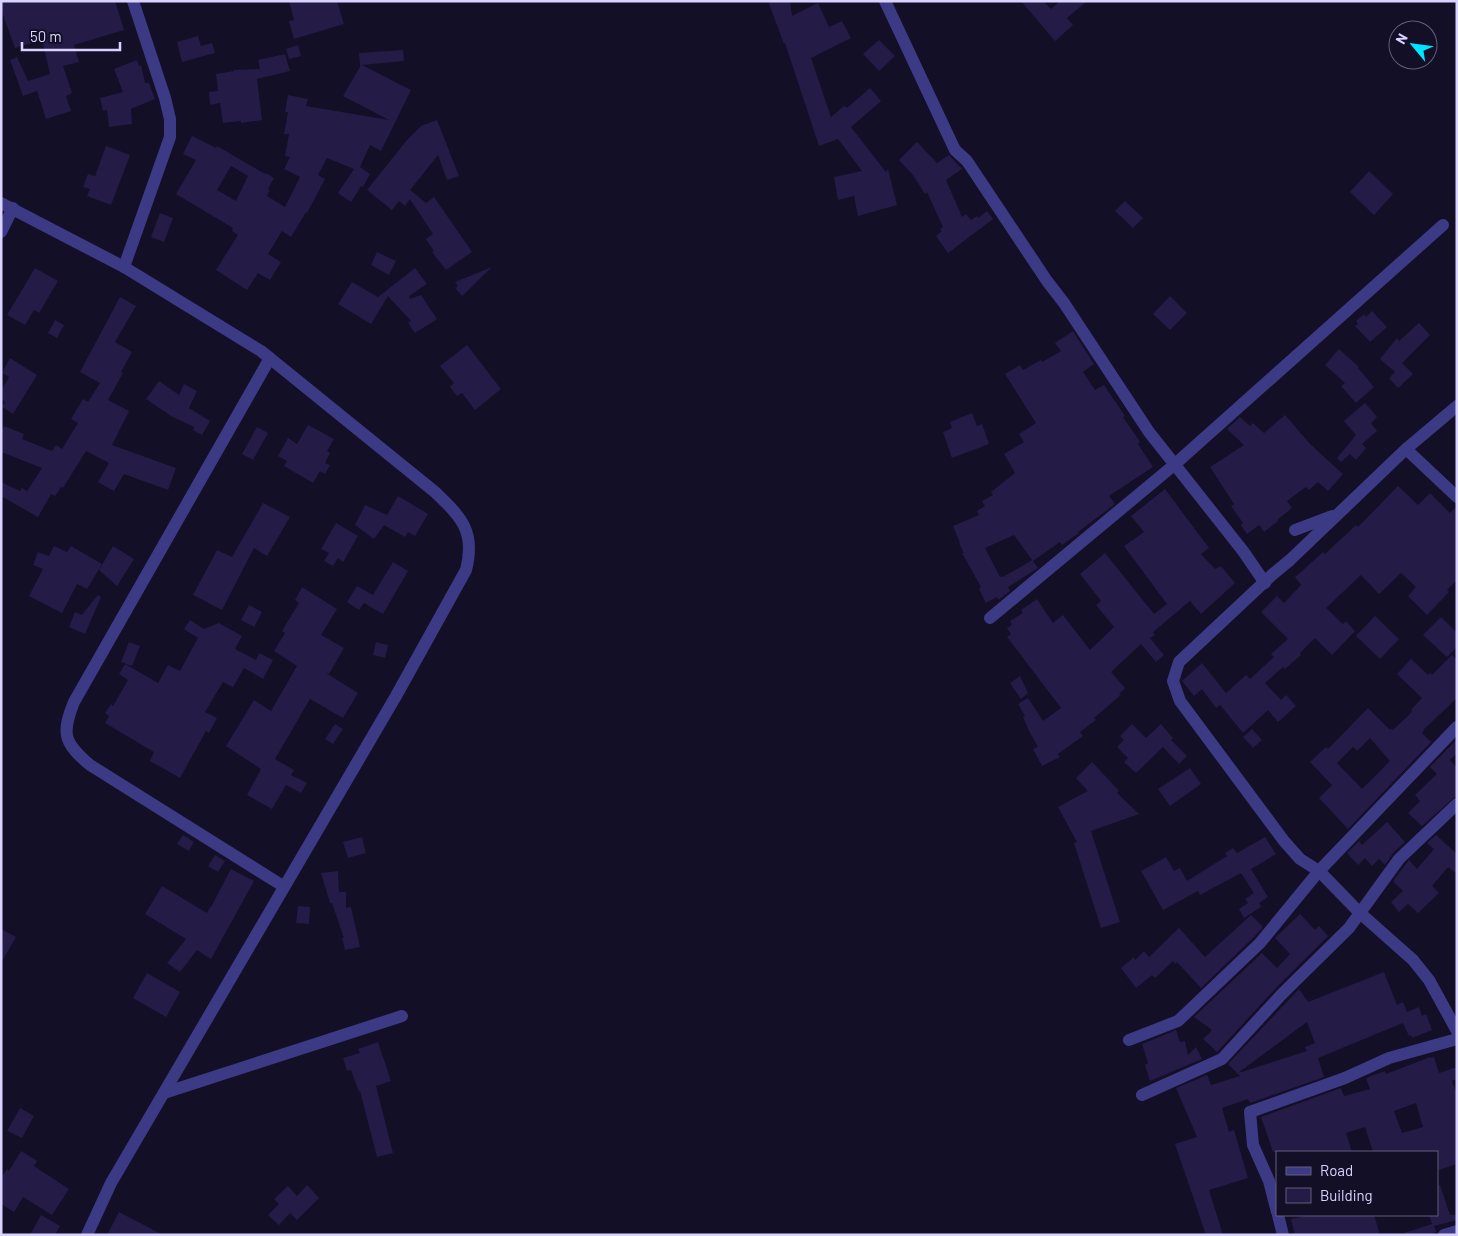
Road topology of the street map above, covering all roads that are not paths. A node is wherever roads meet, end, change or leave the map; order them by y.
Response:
1 (133, 1) edge
2 (886, 1) edge
3 (7, 205) edge
4 (1443, 225) dead end
5 (1, 232) edge
6 (124, 267) junction
7 (270, 358) junction
8 (1457, 406) edge
9 (1406, 449) junction
10 (1174, 465) junction
11 (1457, 497) edge
12 (1337, 514) junction
13 (1295, 530) dead end
14 (1265, 583) junction
15 (990, 618) dead end
16 (1457, 727) edge
17 (1457, 804) edge
18 (1319, 871) junction
19 (283, 886) junction
20 (1360, 913) junction
21 (402, 1016) dead end
22 (1457, 1031) edge
23 (1457, 1039) edge
24 (1129, 1040) dead end
25 (164, 1093) junction
26 (1142, 1094) dead end
27 (1276, 1209) edge
28 (1278, 1216) edge
29 (1457, 1231) edge
30 (86, 1235) edge
31 (1283, 1235) edge
32 (1444, 1235) edge

1 - 6 street
2 - 10 street
3 - 5 street
3 - 6 street
4 - 10 street
6 - 7 street
7 - 19 street
7 - 19 street
8 - 9 street
9 - 11 street
9 - 12 street
10 - 14 street
10 - 15 street
12 - 13 street
12 - 14 street
14 - 18 street
16 - 18 street
17 - 20 street
18 - 20 street
18 - 24 street
19 - 25 street
20 - 22 street
20 - 26 street
21 - 25 street
23 - 27 street
25 - 30 street
28 - 31 street
29 - 32 street

